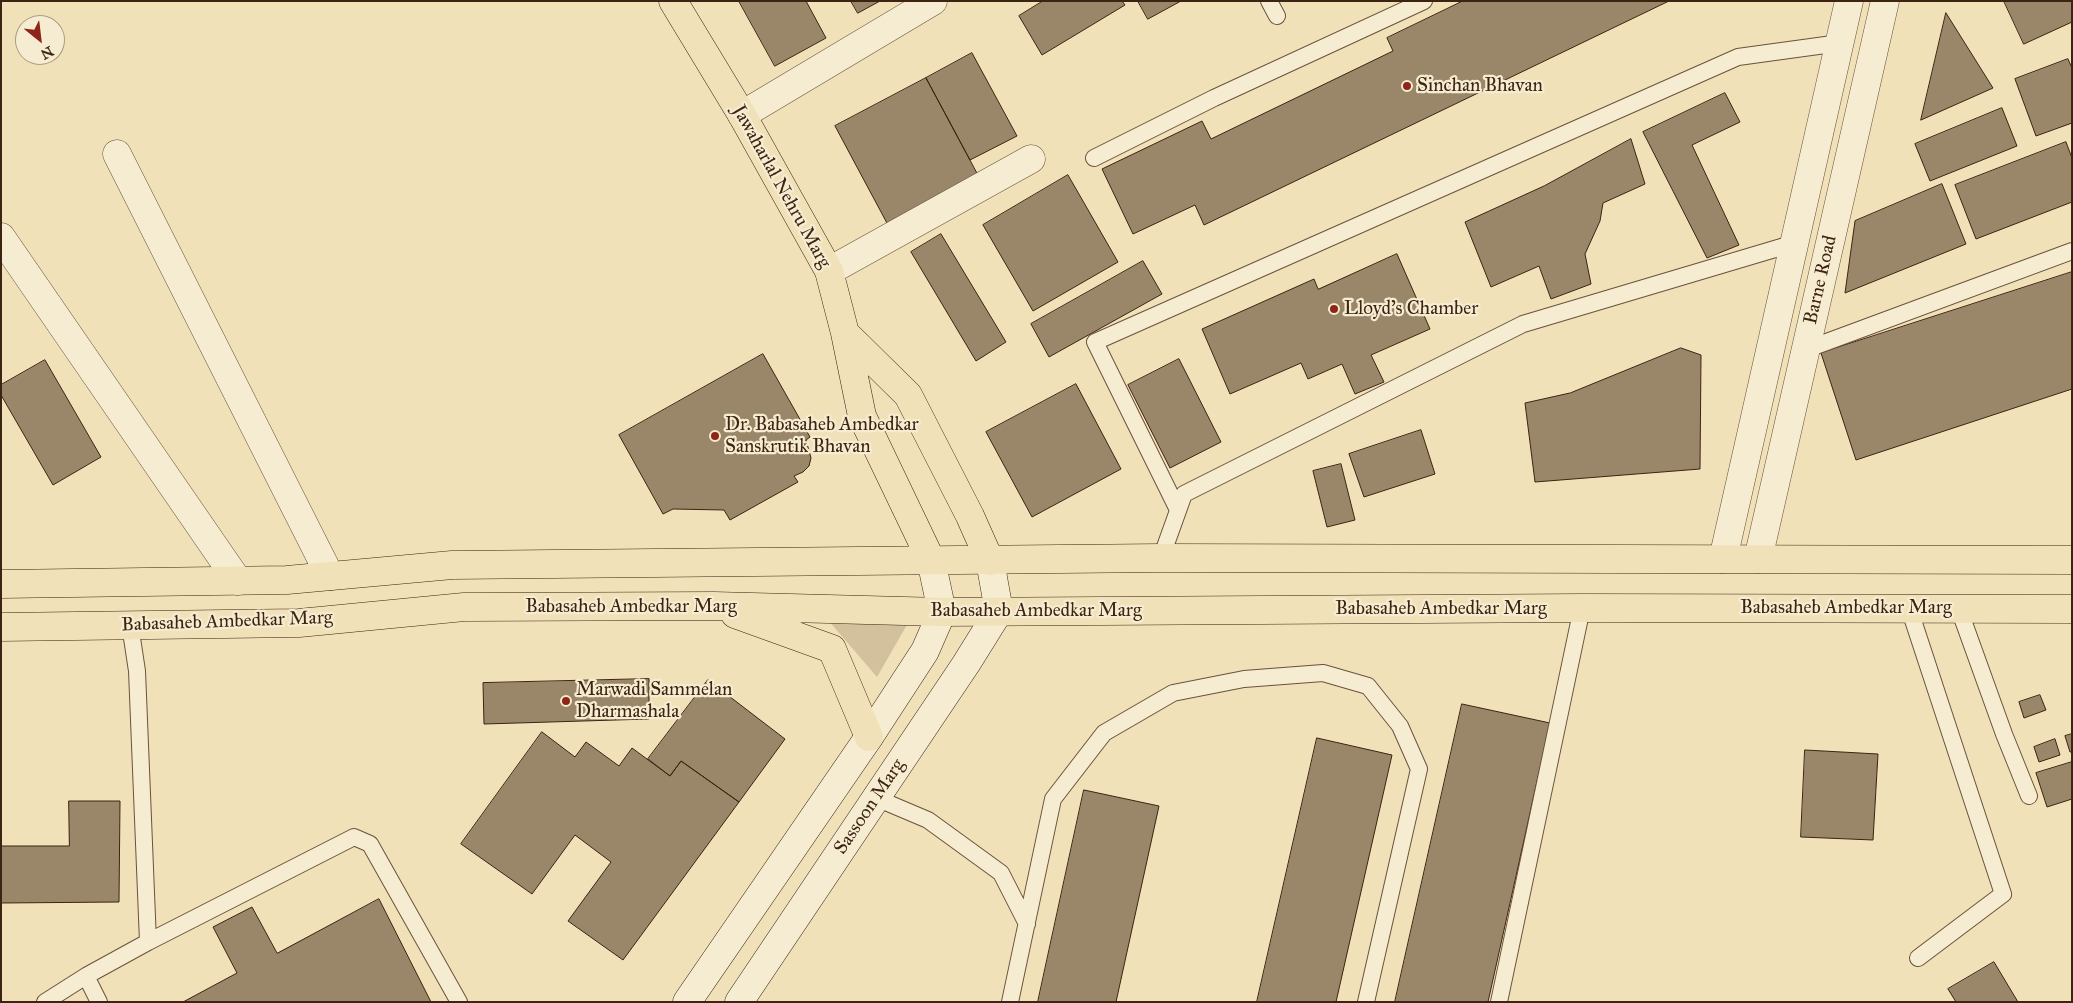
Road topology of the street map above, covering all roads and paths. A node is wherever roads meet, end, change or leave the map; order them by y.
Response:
1 (673, 1) edge
2 (933, 1) edge
3 (1269, 1) edge
4 (1424, 1) edge
5 (1849, 1) edge
6 (1885, 1) edge
7 (1277, 16) dead end
8 (1840, 43) junction
9 (742, 115) junction
10 (116, 154) dead end
11 (1094, 158) dead end
12 (1030, 159) dead end
13 (1, 237) edge
14 (1795, 243) junction
15 (2072, 251) edge
16 (829, 270) junction
17 (846, 332) junction
18 (1805, 350) junction
19 (1178, 510) junction
20 (1161, 558) junction
21 (1723, 559) junction
22 (1758, 559) junction
23 (931, 560) junction
24 (2072, 560) edge
25 (990, 561) junction
26 (330, 576) junction
27 (238, 581) junction
28 (1, 584) edge
29 (714, 606) junction
30 (1582, 608) junction
31 (1909, 608) junction
32 (1959, 609) junction
33 (2072, 609) edge
34 (999, 611) junction
35 (942, 612) junction
36 (130, 625) junction
37 (1, 627) edge
38 (869, 737) junction
39 (2029, 796) dead end
40 (876, 798) junction
41 (1026, 924) junction
42 (148, 942) junction
43 (1918, 958) dead end
44 (86, 976) junction
45 (45, 1002) edge
46 (99, 1002) edge
47 (459, 1002) edge
48 (688, 1002) edge
49 (739, 1002) edge
50 (1010, 1002) edge
51 (1366, 1002) edge
52 (1499, 1002) edge

1 - 9 main road, Jawaharlal Nehru Marg
2 - 9 street
3 - 7 lane
4 - 11 lane
5 - 8 street, Barne Road
6 - 18 street, Barne Road
8 - 14 street, Barne Road
8 - 19 lane
9 - 16 main road, Jawaharlal Nehru Marg
10 - 26 street
12 - 16 street
13 - 27 street
14 - 19 lane
14 - 21 street, Barne Road
15 - 18 lane
16 - 17 main road, Jawaharlal Nehru Marg
17 - 23 main road
17 - 25 main road, Jawaharlal Nehru Marg
18 - 22 street, Barne Road
19 - 20 lane
20 - 21 main road, Babasaheb Ambedkar Marg
20 - 25 main road, Babasaheb Ambedkar Marg
21 - 22 main road, Babasaheb Ambedkar Marg
22 - 24 main road, Babasaheb Ambedkar Marg
23 - 25 main road, Babasaheb Ambedkar Marg
23 - 26 main road, Babasaheb Ambedkar Marg
23 - 35 street
25 - 34 street, Jawaharlal Nehru Marg
26 - 27 main road, Babasaheb Ambedkar Marg
27 - 28 main road, Babasaheb Ambedkar Marg
29 - 35 main road, Babasaheb Ambedkar Marg
29 - 36 main road, Babasaheb Ambedkar Marg
29 - 38 main road
30 - 31 main road, Babasaheb Ambedkar Marg
30 - 34 main road, Babasaheb Ambedkar Marg
30 - 52 lane
31 - 32 main road, Babasaheb Ambedkar Marg
31 - 43 lane
32 - 33 main road, Babasaheb Ambedkar Marg
32 - 39 lane
34 - 35 main road, Babasaheb Ambedkar Marg
34 - 40 street, Sassoon Marg
35 - 38 street
36 - 37 main road, Babasaheb Ambedkar Marg
36 - 42 lane
38 - 48 street
40 - 41 lane
40 - 49 street, Sassoon Marg
41 - 50 lane
41 - 51 lane
42 - 44 lane
42 - 47 lane
44 - 45 lane
44 - 46 lane

